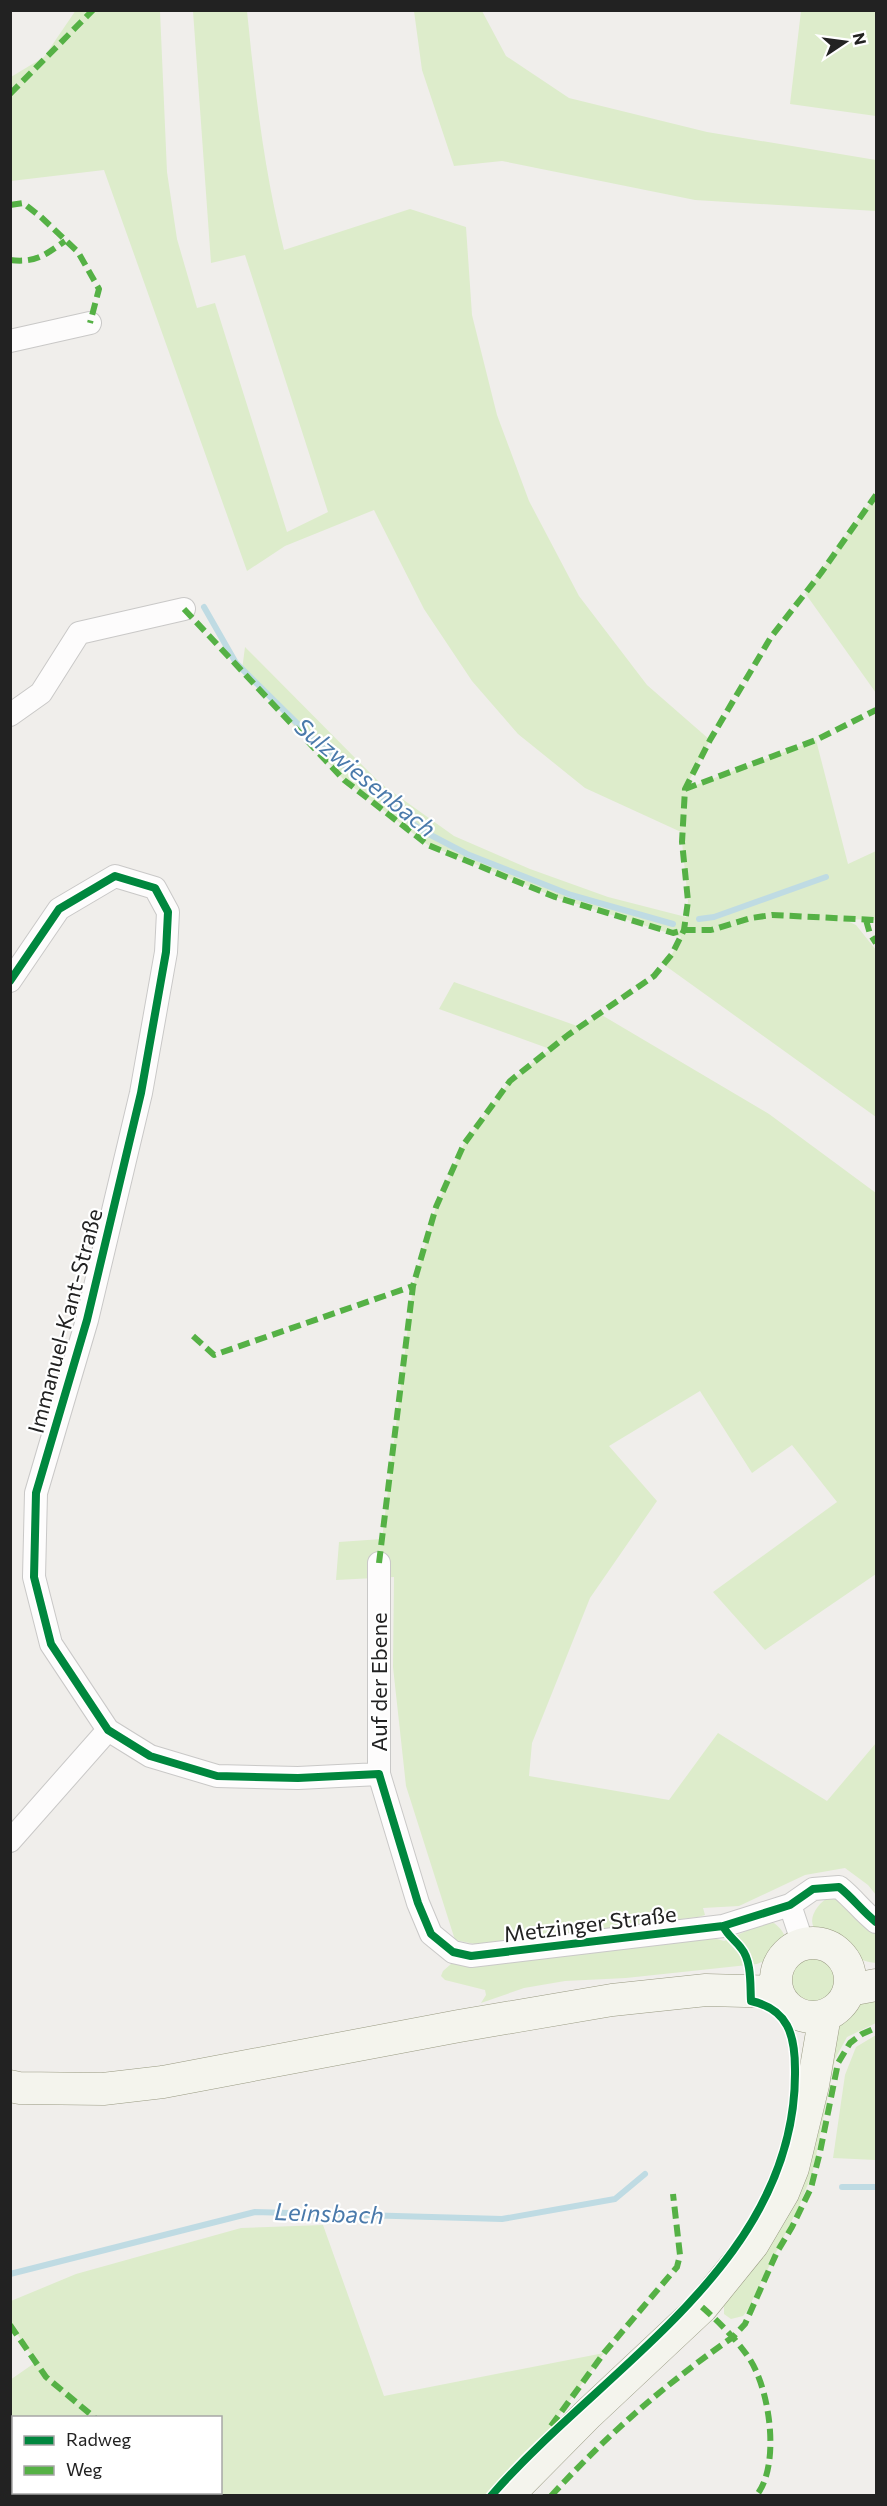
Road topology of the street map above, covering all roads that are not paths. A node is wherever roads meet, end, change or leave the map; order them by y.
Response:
1 (90, 323) dead end
2 (10, 340) edge
3 (184, 609) dead end
4 (10, 715) edge
5 (10, 981) edge
6 (379, 1563) dead end
7 (108, 1730) junction
8 (380, 1774) junction
9 (10, 1841) edge
10 (418, 1903) joint
11 (790, 1905) junction
12 (876, 1922) edge
13 (803, 1944) junction
14 (863, 1980) edge
15 (778, 1981) junction
16 (815, 2015) junction
17 (10, 2086) edge
18 (507, 2496) edge

1 - 2 street
3 - 4 street
5 - 7 street, Immanuel-Kant-Straße
6 - 8 street, Auf der Ebene
7 - 8 street, Immanuel-Kant-Straße
7 - 9 street
8 - 10 street, Auf der Ebene
10 - 11 street, Metzinger Straße
11 - 12 street, Metzinger Straße
11 - 13 street
13 - 14 main road
13 - 15 main road
14 - 16 main road
15 - 16 main road
15 - 17 main road
16 - 18 main road

